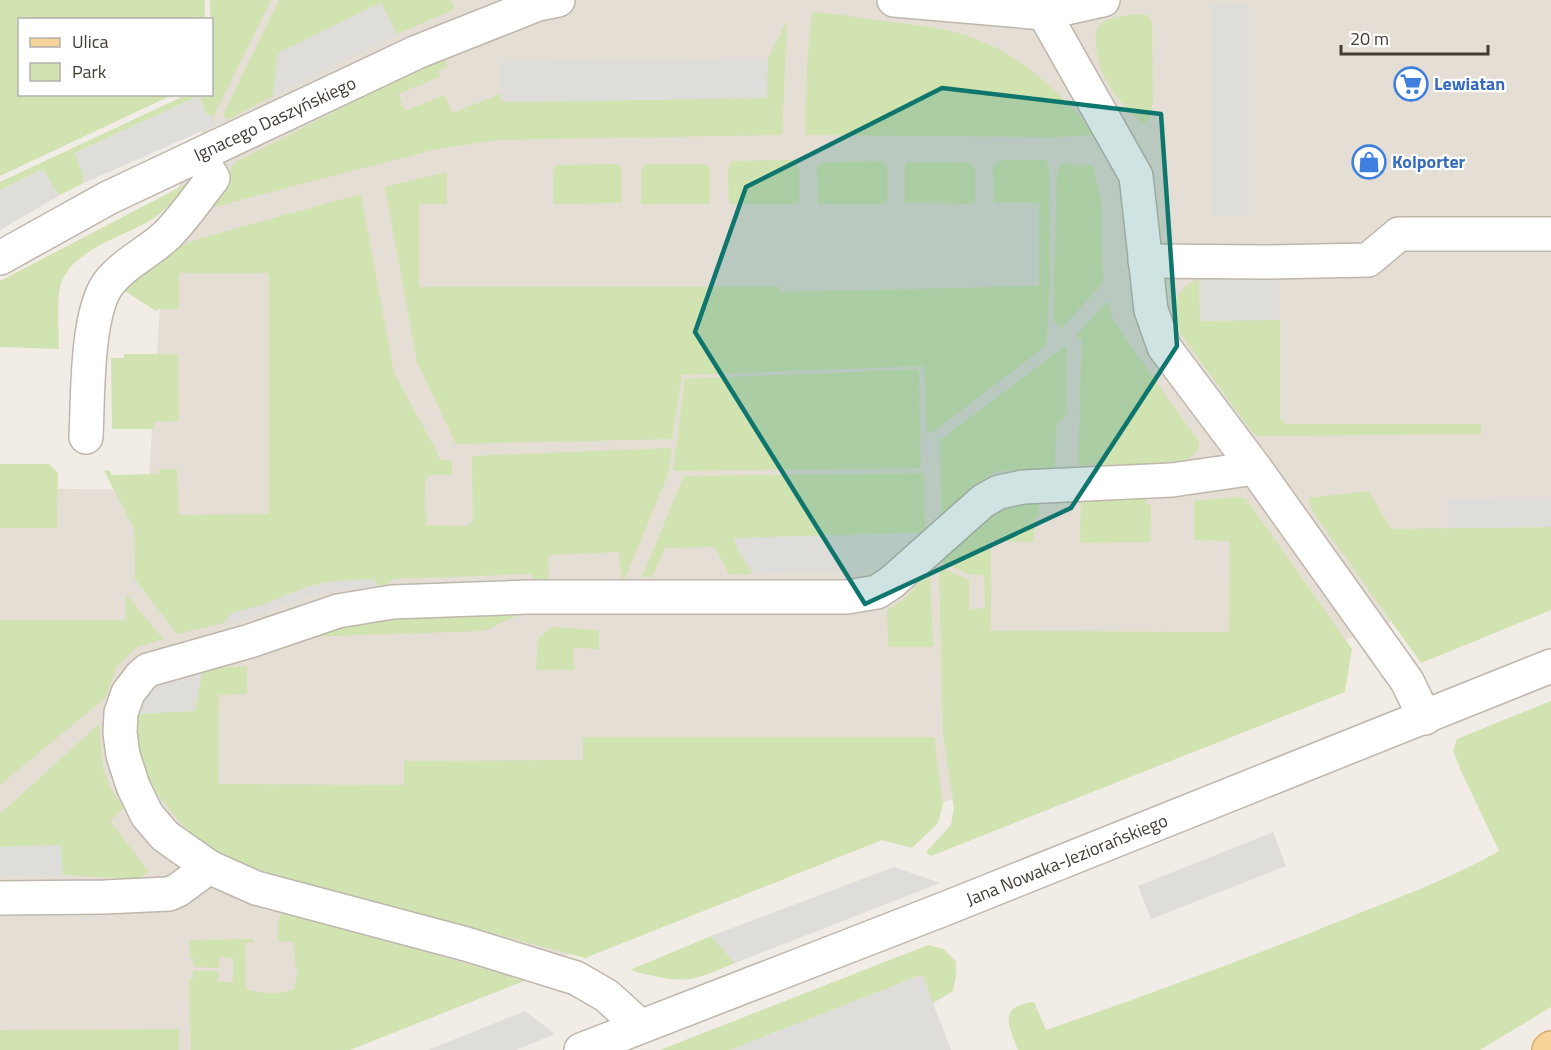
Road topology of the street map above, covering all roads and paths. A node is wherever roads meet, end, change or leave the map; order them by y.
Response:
1 (558, 0) edge
2 (894, 0) edge
3 (1103, 0) edge
4 (1044, 13) junction
5 (199, 155) junction
6 (1551, 234) edge
7 (0, 258) edge
8 (1145, 261) junction
9 (86, 437) dead end
10 (1255, 468) junction
11 (1551, 666) edge
12 (1425, 718) junction
13 (209, 867) junction
14 (0, 898) edge
15 (640, 1026) junction
16 (581, 1050) edge

1 - 5 street, Ignacego Daszyńskiego
2 - 4 street
3 - 4 street
4 - 8 street
5 - 7 street, Ignacego Daszyńskiego
5 - 9 street
6 - 8 street
8 - 10 street
10 - 12 street
10 - 13 street
11 - 12 street, Jana Nowaka-Jeziorańskiego
12 - 15 street, Jana Nowaka-Jeziorańskiego
13 - 14 street
13 - 15 street
15 - 16 street, Jana Nowaka-Jeziorańskiego

